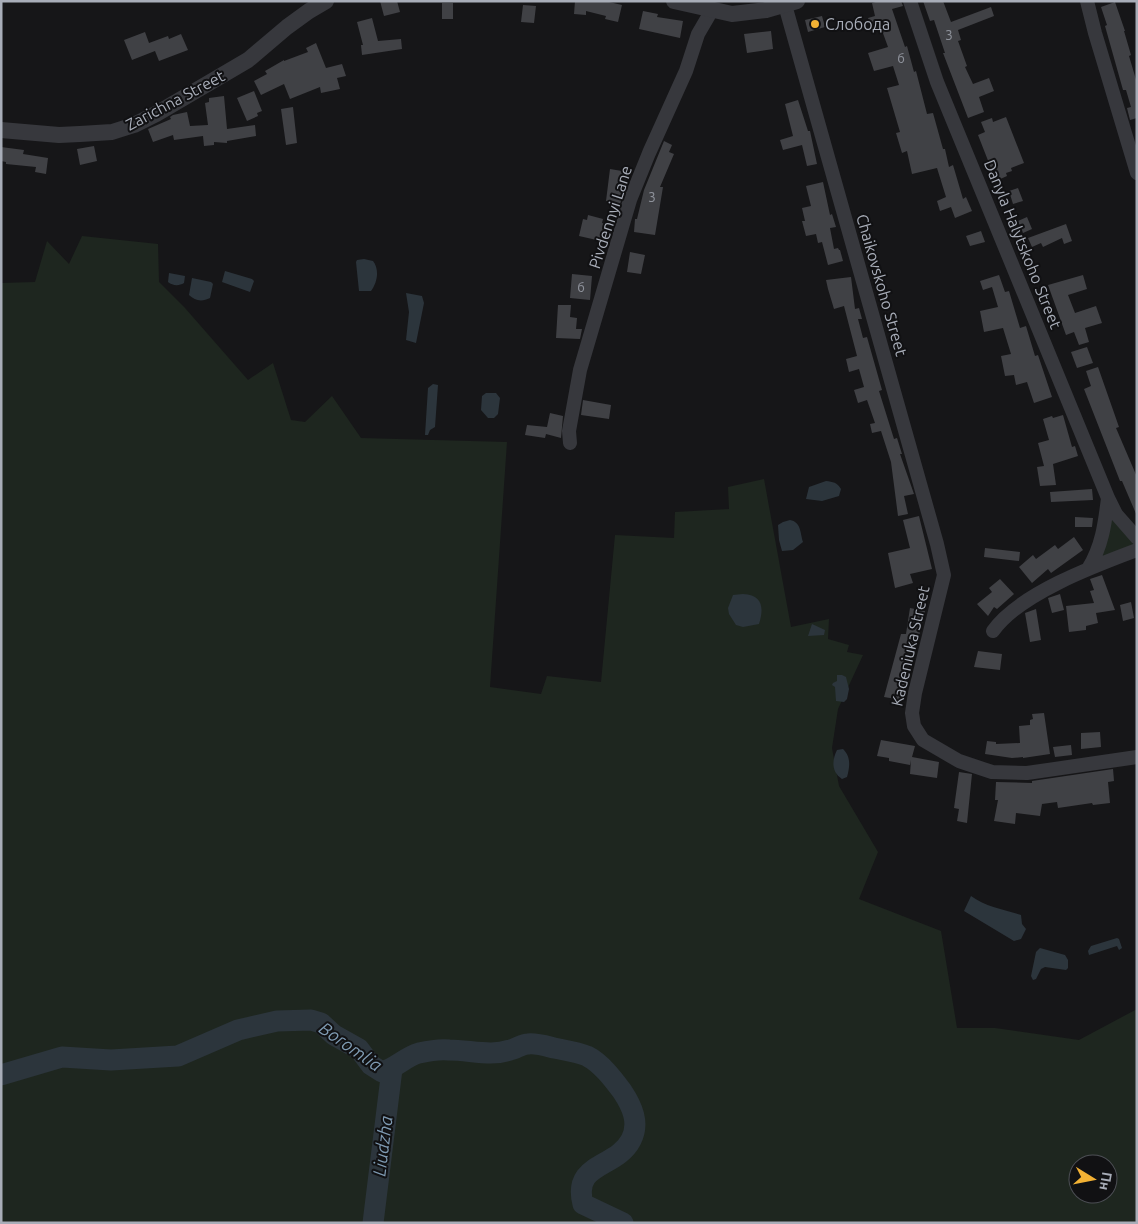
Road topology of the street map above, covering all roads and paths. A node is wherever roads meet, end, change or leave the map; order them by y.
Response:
1 (326, 1) edge
2 (674, 1) edge
3 (910, 1) edge
4 (1087, 1) edge
5 (791, 3) edge
6 (712, 10) junction
7 (1, 130) edge
8 (1137, 174) edge
9 (570, 443) dead end
10 (1108, 498) junction
11 (1137, 538) edge
12 (1137, 550) edge
13 (1088, 569) junction
14 (944, 575) joint
15 (992, 631) dead end
16 (1137, 757) edge

1 - 7 street, Zarichna Street
2 - 6 street
3 - 10 street, Danylа Halytskoho Street
4 - 8 street
5 - 6 street
5 - 14 street, Chaikovskoho Street
6 - 9 street, Pivdennyi Lane
10 - 11 street, Danylа Halytskoho Street
10 - 13 street, Danylа Halytskoho Street
12 - 13 street
13 - 15 street
14 - 16 street, Kadeniuka Street

